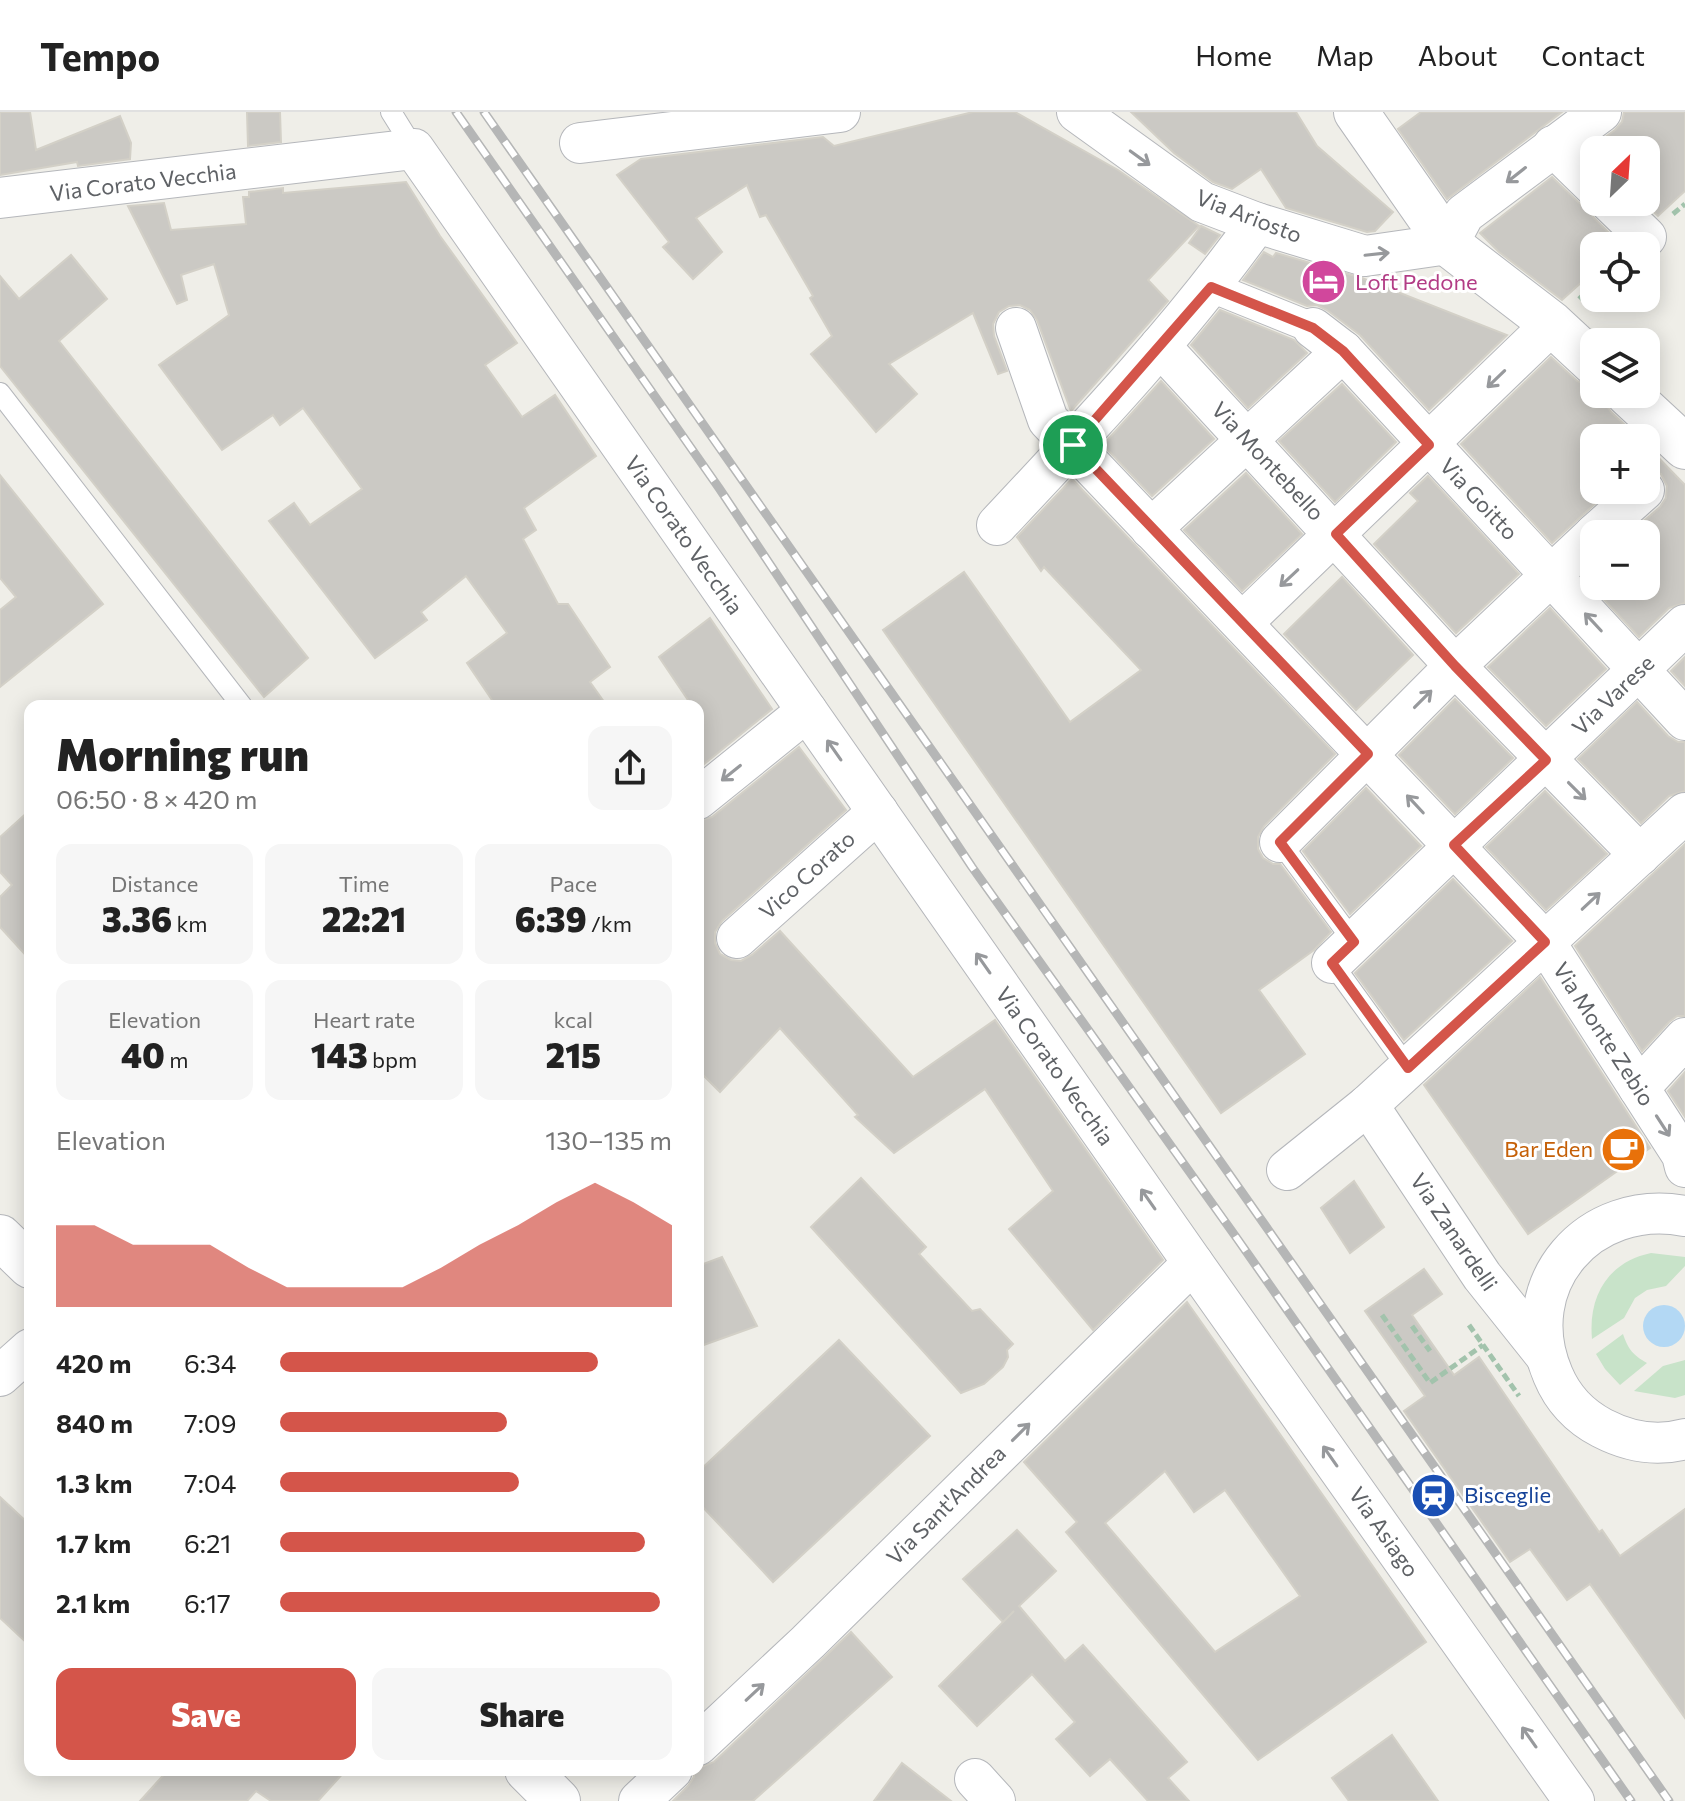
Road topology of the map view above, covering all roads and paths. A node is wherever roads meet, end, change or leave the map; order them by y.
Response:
1 (391, 112) edge
2 (840, 112) edge
3 (1077, 112) edge
4 (1601, 112) edge
5 (1364, 115) edge
6 (580, 143) dead end
7 (1553, 146) junction
8 (414, 149) junction
9 (1580, 172) edge
10 (0, 198) edge
11 (1624, 216) edge
12 (1257, 223) junction
13 (1641, 232) edge
14 (1448, 244) junction
15 (1211, 287) junction
16 (1552, 324) junction
17 (1016, 328) dead end
18 (1328, 339) junction
19 (1160, 346) junction
20 (1580, 350) edge
21 (0, 393) edge
22 (1642, 408) edge
23 (1248, 439) junction
24 (1073, 445) junction
25 (1429, 445) junction
26 (1685, 450) edge
27 (1660, 474) edge
28 (1629, 504) edge
29 (1611, 520) edge
30 (997, 525) dead end
31 (1151, 529) junction
32 (1336, 534) junction
33 (1580, 549) edge
34 (1550, 576) junction
35 (1242, 623) junction
36 (1685, 625) edge
37 (1455, 666) junction
38 (1638, 670) junction
39 (237, 700) edge
40 (807, 711) junction
41 (1685, 720) edge
42 (1368, 754) junction
43 (1546, 760) junction
44 (704, 794) edge
45 (878, 812) junction
46 (1685, 813) edge
47 (1280, 842) joint
48 (1454, 845) junction
49 (1640, 855) junction
50 (737, 938) dead end
51 (1545, 942) junction
52 (1343, 952) junction
53 (1685, 1038) edge
54 (1408, 1068) junction
55 (1639, 1088) junction
56 (1368, 1105) junction
57 (1685, 1167) edge
58 (1287, 1170) dead end
59 (1685, 1216) edge
60 (0, 1237) edge
61 (24, 1260) edge
62 (1193, 1263) junction
63 (1382, 1315) dead end
64 (1465, 1319) dead end
65 (1412, 1326) dead end
66 (1483, 1345) junction
67 (1430, 1351) dead end
68 (24, 1354) edge
69 (1545, 1355) junction
70 (0, 1376) edge
71 (1525, 1404) dead end
72 (1685, 1439) edge
73 (704, 1739) edge
74 (533, 1776) edge
75 (666, 1776) edge
76 (558, 1801) edge
77 (639, 1801) edge
78 (1574, 1801) edge

1 - 8 lane
2 - 6 street
3 -> 12 street, Via Ariosto
4 - 7 street
5 - 14 street
7 - 9 street
7 -> 14 street
8 - 10 street, Via Corato Vecchia
8 - 40 street, Via Corato Vecchia
11 - 13 street
12 -> 14 street, Via Ariosto
12 - 15 street
14 - 16 street
15 - 18 street, Via Goitto
15 - 19 street
16 - 20 street
16 -> 25 street
17 - 24 street, Via Monte Zebio
18 - 23 street
18 - 25 street, Via Goitto
19 - 23 street, Via Montebello
19 - 24 street
21 - 39 lane
22 - 26 street
23 - 31 street
23 - 32 street, Via Montebello
24 - 30 street
24 - 31 street, Via Monte Zebio
25 - 32 street
25 - 34 street, Via Goitto
26 - 27 street
28 - 29 street
31 - 35 street, Via Monte Zebio
32 -> 35 street
32 - 37 street, Via Montebello
33 - 34 street
34 - 37 street
38 -> 34 street, Via Goitto
35 - 42 street, Via Monte Zebio
36 - 38 street, Via Varese
42 -> 37 street
37 - 43 street, Via Montebello
38 - 41 street, Via Goitto
38 - 43 street, Via Varese
40 -> 44 street
45 -> 40 street, Via Corato Vecchia
42 - 47 street
48 -> 42 street, Via Monte Zebio
43 - 48 street, Via Varese
43 -> 49 street, Via Montebello
45 - 50 street, Vico Corato
62 -> 45 street, Via Corato Vecchia
46 - 49 street
47 - 52 lane
48 - 51 street, Via Monte Zebio
48 - 52 street, Via Varese
51 -> 49 street
51 - 54 street
51 - 55 street, Via Monte Zebio
52 - 54 lane
53 - 55 street
54 - 56 street
55 -> 57 street, Via Monte Zebio
56 - 58 street
56 - 69 street, Via Zanardelli
59 - 69 street
60 - 61 street
73 -> 62 street, Via Sant'Andrea
78 -> 62 street, Via Asiago
63 - 66 path
64 - 66 path
65 - 67 path
66 - 71 path
68 - 70 street
69 - 72 street
74 - 76 street
75 - 77 street

